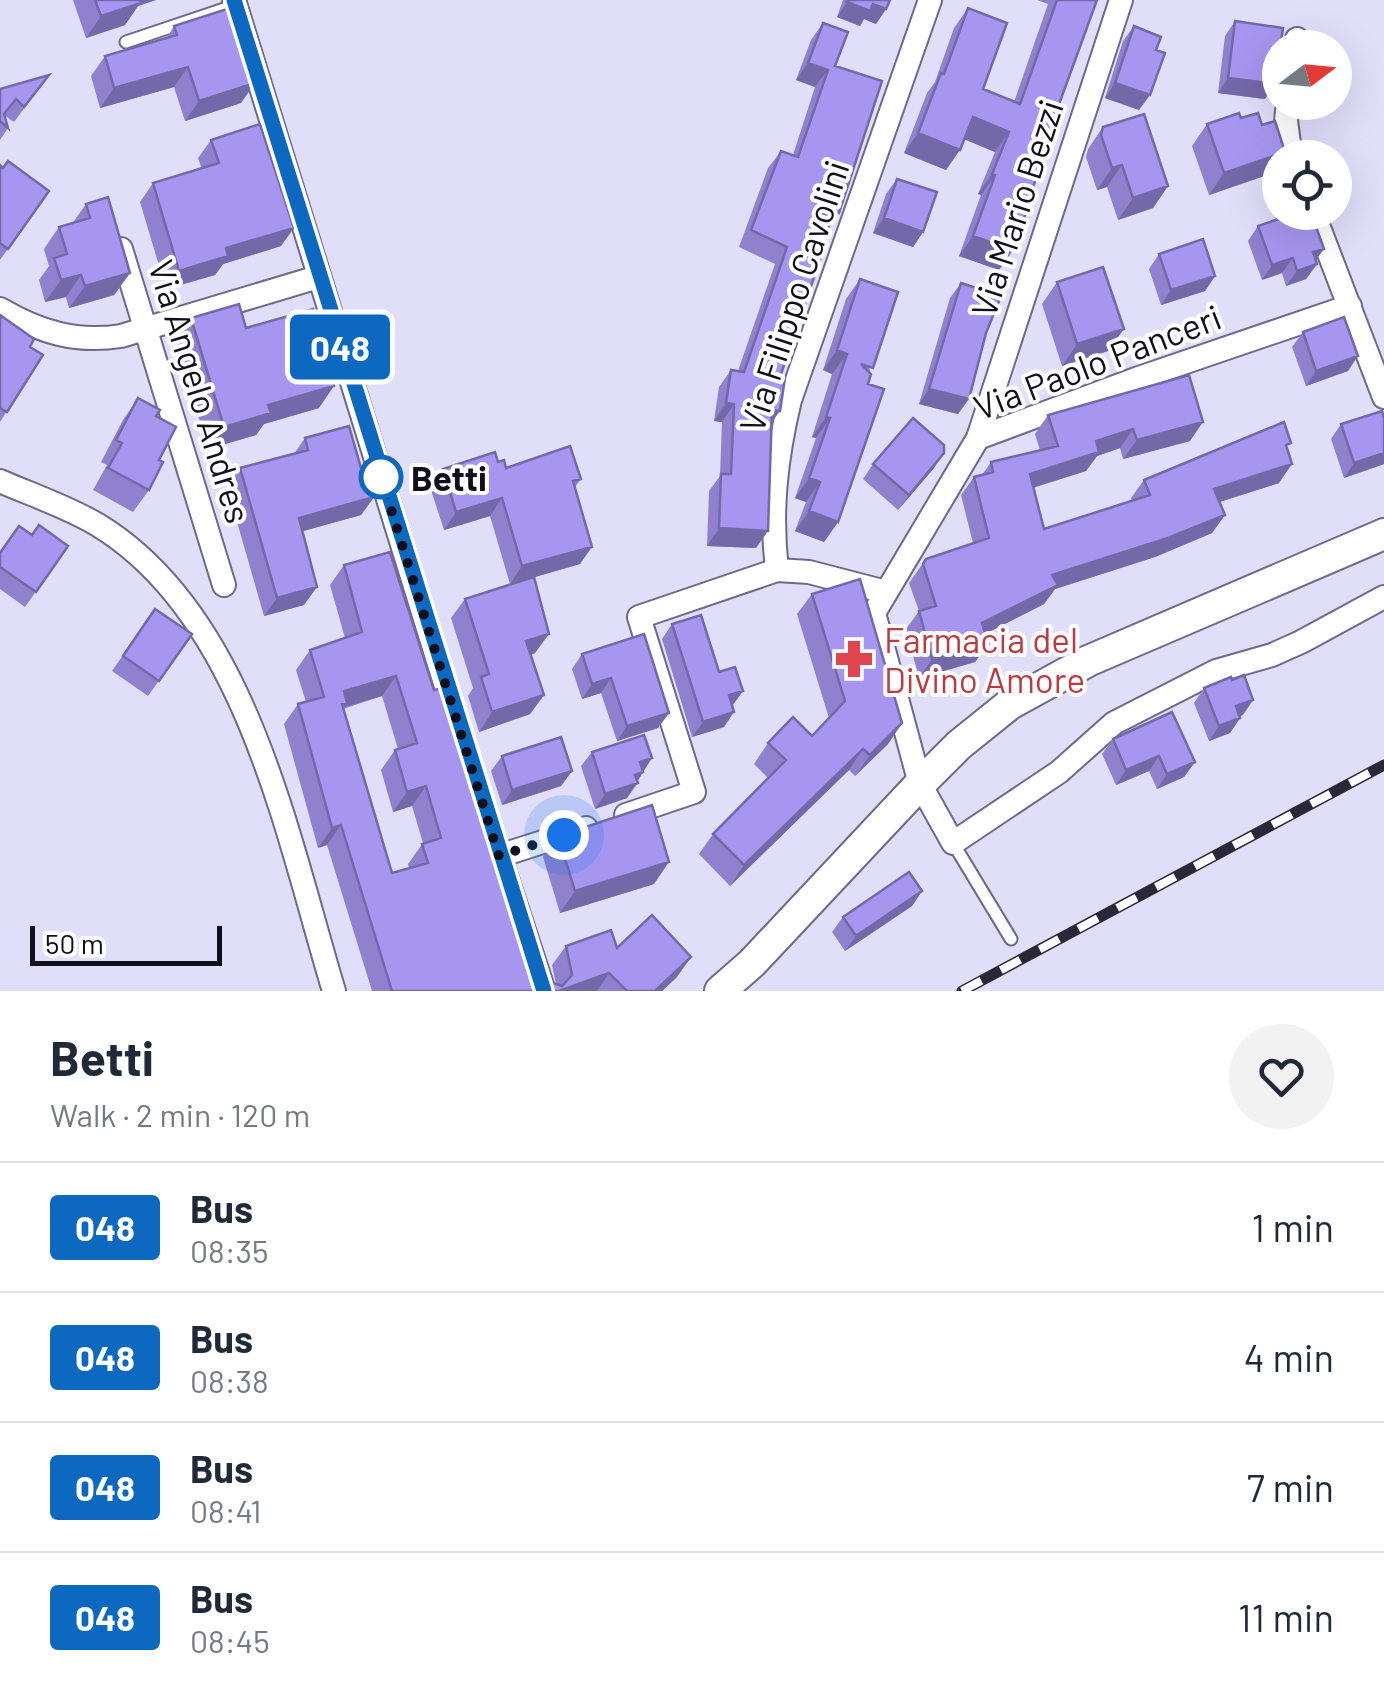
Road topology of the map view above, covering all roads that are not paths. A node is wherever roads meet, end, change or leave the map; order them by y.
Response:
1 (930, 0) edge
2 (1121, 0) edge
3 (235, 3) edge
4 (126, 42) dead end
5 (1320, 230) edge
6 (117, 235) edge
7 (318, 278) junction
8 (1350, 306) junction
9 (0, 309) edge
10 (146, 329) junction
11 (1384, 397) edge
12 (978, 438) junction
13 (0, 480) edge
14 (1384, 534) edge
15 (777, 570) junction
16 (224, 585) dead end
17 (886, 592) junction
18 (1384, 597) edge
19 (464, 744) edge
20 (920, 784) junction
21 (487, 819) edge
22 (953, 843) junction
23 (499, 856) junction
24 (1011, 939) dead end
25 (334, 991) edge
26 (544, 991) edge
27 (720, 991) edge

1 - 15 street, Via Filippo Cavolini
2 - 12 street, Via Mario Bezzi
3 - 4 lane
3 - 7 street
5 - 8 street
6 - 10 street, Via Angelo Andres
7 - 10 street
7 - 19 street
8 - 11 street
8 - 12 street, Via Paolo Panceri
9 - 10 street
10 - 16 street, Via Angelo Andres
12 - 17 street, Via Paolo Panceri
13 - 25 street
14 - 20 main road
15 - 17 street
15 - 23 street
17 - 20 street
18 - 22 street
20 - 22 street
20 - 27 main road
21 - 23 street
22 - 24 lane
23 - 26 street

